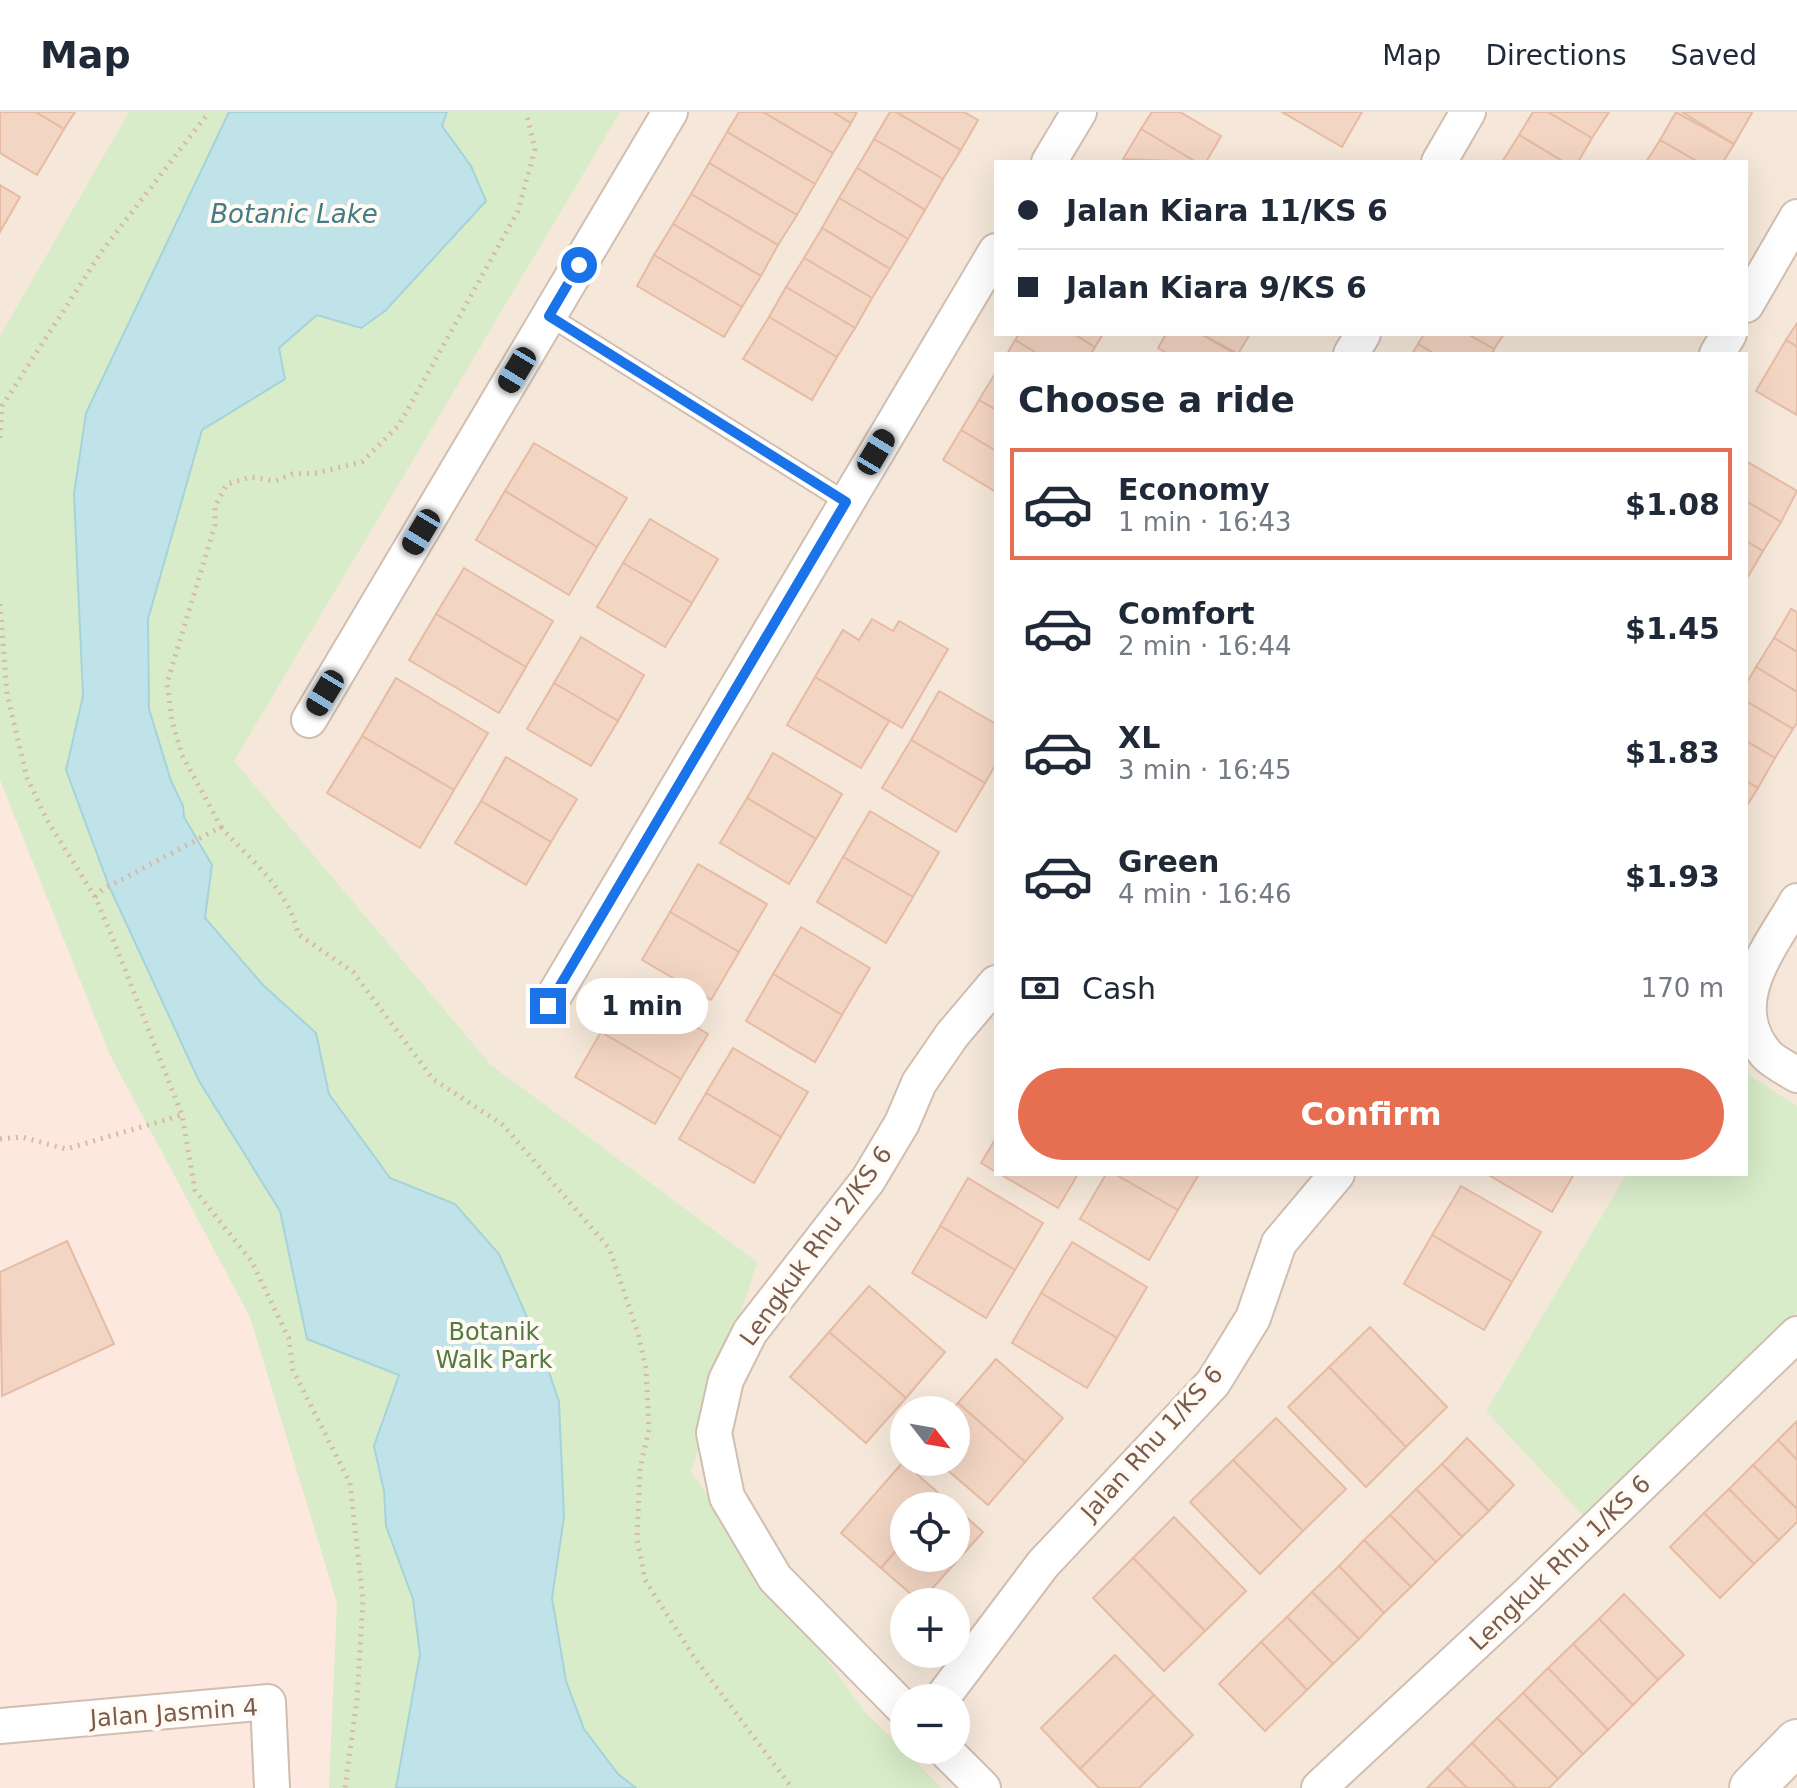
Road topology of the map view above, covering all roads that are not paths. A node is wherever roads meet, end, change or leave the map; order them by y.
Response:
1 (670, 112) edge
2 (1079, 112) edge
3 (1468, 112) edge
4 (1050, 160) edge
5 (1440, 160) edge
6 (1797, 217) edge
7 (994, 254) edge
8 (1748, 302) edge
9 (549, 316) junction
10 (846, 502) junction
11 (309, 720) dead end
12 (1797, 901) edge
13 (994, 985) edge
14 (1748, 995) edge
15 (548, 1006) dead end
16 (1748, 1021) edge
17 (1797, 1075) edge
18 (1335, 1176) edge
19 (1797, 1334) edge
20 (953, 1684) edge
21 (890, 1695) edge
22 (0, 1726) edge
23 (1797, 1742) edge
24 (959, 1764) edge
25 (272, 1788) edge
26 (983, 1788) edge
27 (1319, 1788) edge
28 (1752, 1788) edge

1 - 9 street
2 - 4 street
3 - 5 street
6 - 8 street
7 - 10 street
9 - 10 lane
9 - 11 street
10 - 15 street
12 - 14 street
13 - 21 street, Lengkuk Rhu 2/KS 6
16 - 17 street
18 - 20 street, Jalan Rhu 1/KS 6
19 - 27 street, Lengkuk Rhu 1/KS 6
22 - 25 street, Jalan Jasmin 4
23 - 28 main road
24 - 26 street

